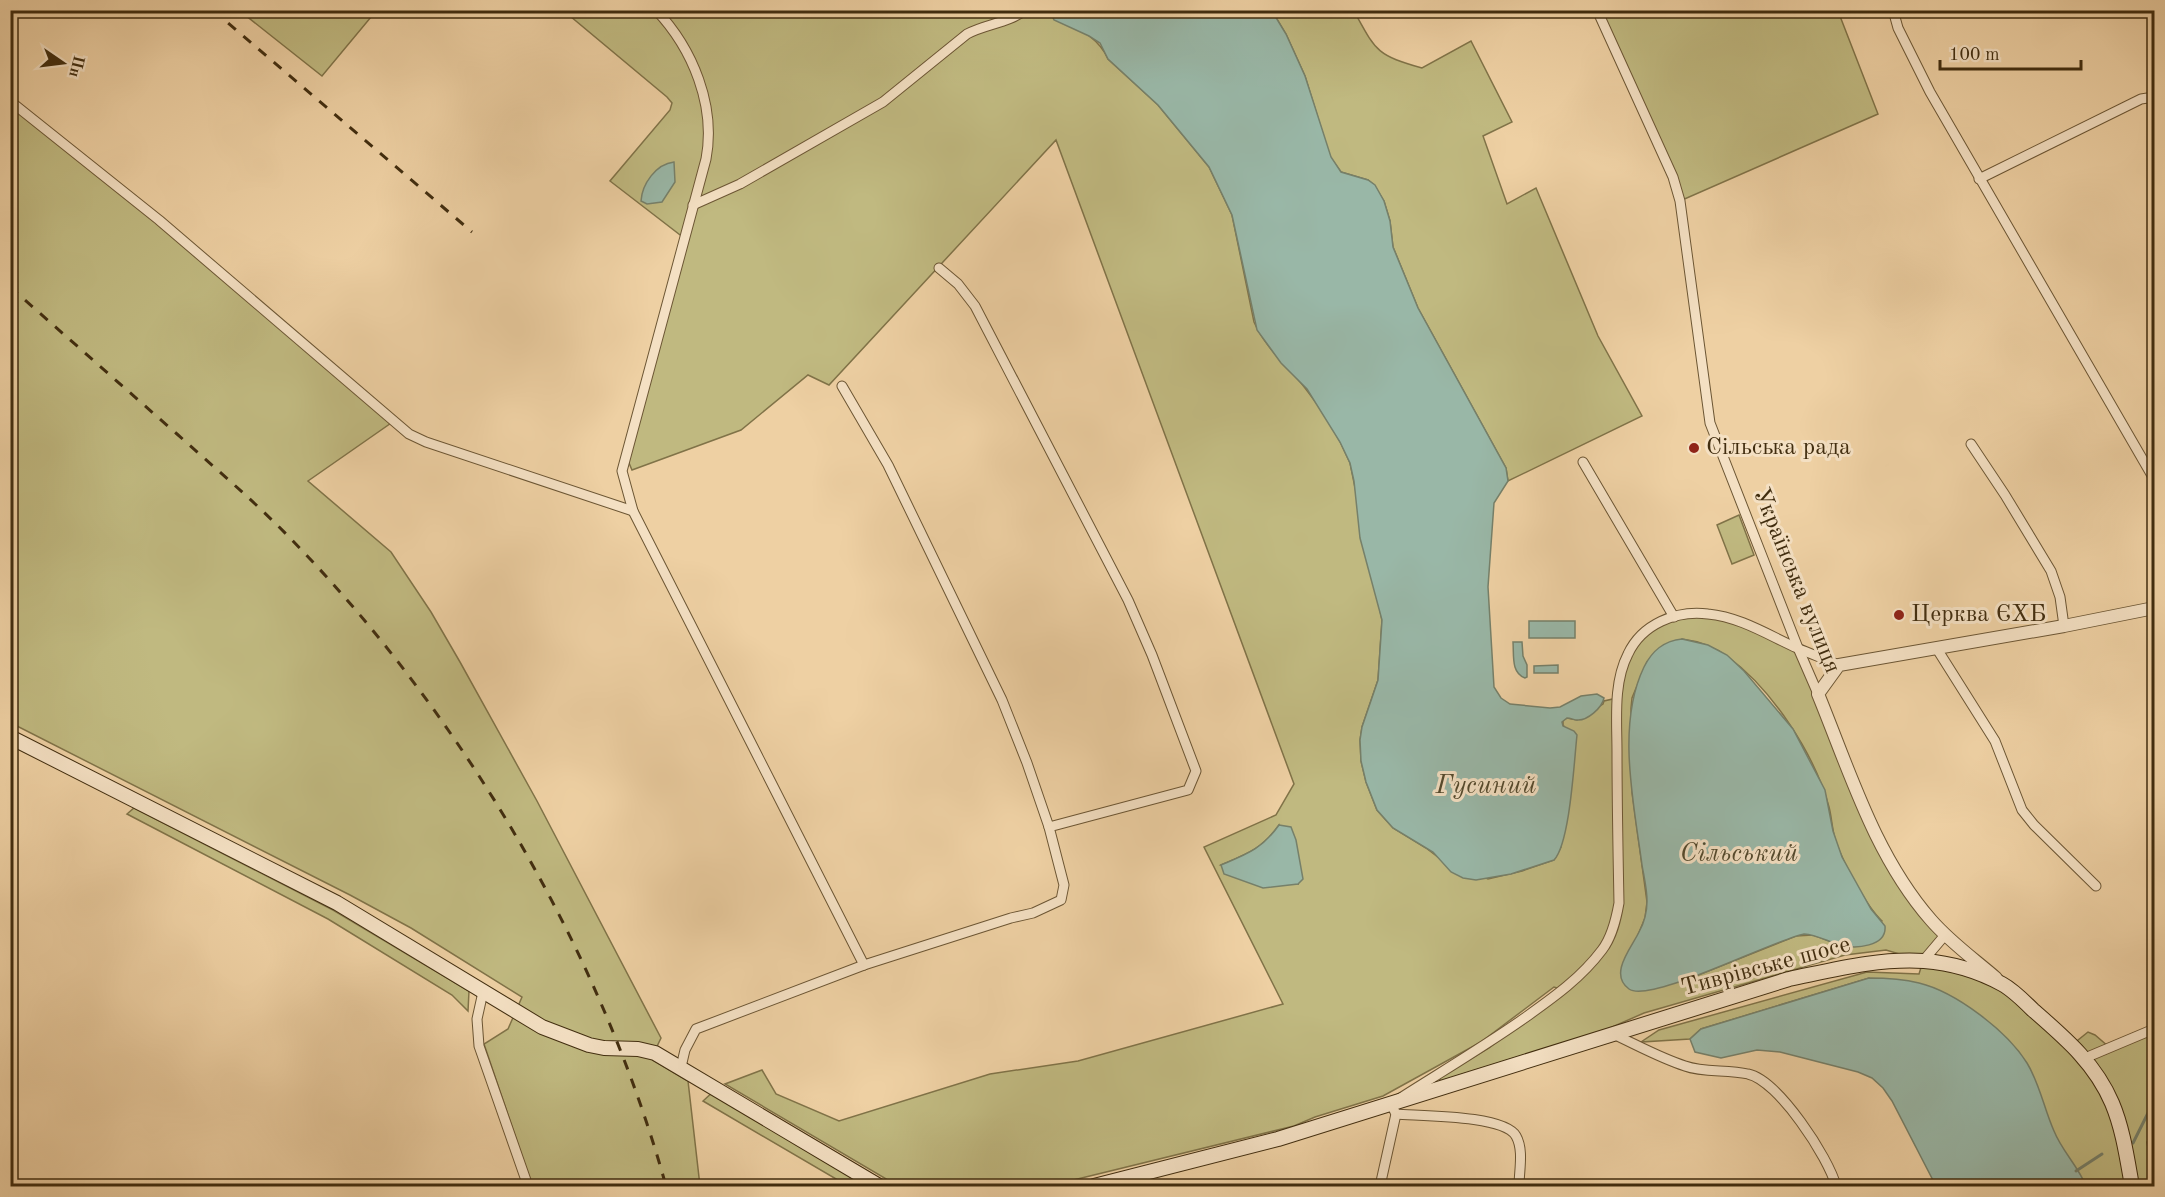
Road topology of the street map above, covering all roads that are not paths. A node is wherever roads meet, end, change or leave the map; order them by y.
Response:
1 (656, 10) edge
2 (1025, 10) edge
3 (1597, 10) edge
4 (1893, 10) edge
5 (2154, 97) edge
6 (10, 101) edge
7 (1979, 179) junction
8 (693, 205) junction
9 (939, 268) dead end
10 (842, 386) dead end
11 (1971, 444) dead end
12 (1583, 462) dead end
13 (2154, 479) edge
14 (633, 511) junction
15 (2154, 608) edge
16 (1674, 617) junction
17 (2064, 626) junction
18 (1798, 648) junction
19 (1937, 649) junction
20 (1839, 665) junction
21 (1818, 694) junction
22 (10, 737) edge
23 (1049, 827) junction
24 (2096, 886) dead end
25 (1945, 935) junction
26 (1923, 961) junction
27 (864, 965) junction
28 (2005, 985) junction
29 (483, 992) junction
30 (2154, 1029) edge
31 (1613, 1034) junction
32 (2085, 1058) junction
33 (681, 1067) junction
34 (1394, 1109) junction
35 (528, 1186) edge
36 (879, 1186) edge
37 (1094, 1186) edge
38 (1380, 1186) edge
39 (1519, 1186) edge
40 (1836, 1186) edge
41 (2132, 1186) edge

1 - 8 street
2 - 8 street
3 - 18 street, Українська вулиця
4 - 7 street
5 - 7 street
6 - 14 street
7 - 13 street
8 - 14 street
9 - 23 street
10 - 23 street
11 - 17 street
12 - 16 street
14 - 27 street
15 - 17 street
16 - 18 street
16 - 34 street
17 - 19 street
18 - 20 street
18 - 21 street, Українська вулиця
19 - 20 street
19 - 24 street
20 - 21 street
21 - 25 street, Українська вулиця
22 - 29 main road
23 - 27 street
25 - 26 street
25 - 28 street, Українська вулиця
26 - 28 main road, Тиврівське шосе
26 - 31 main road, Тиврівське шосе
27 - 33 street
28 - 32 main road, Тиврівське шосе
29 - 33 main road
29 - 35 street
30 - 32 street
31 - 34 main road, Тиврівське шосе
31 - 40 street
32 - 41 main road, Тиврівське шосе
33 - 36 main road
34 - 37 main road, Тиврівське шосе
34 - 38 street
34 - 39 street

